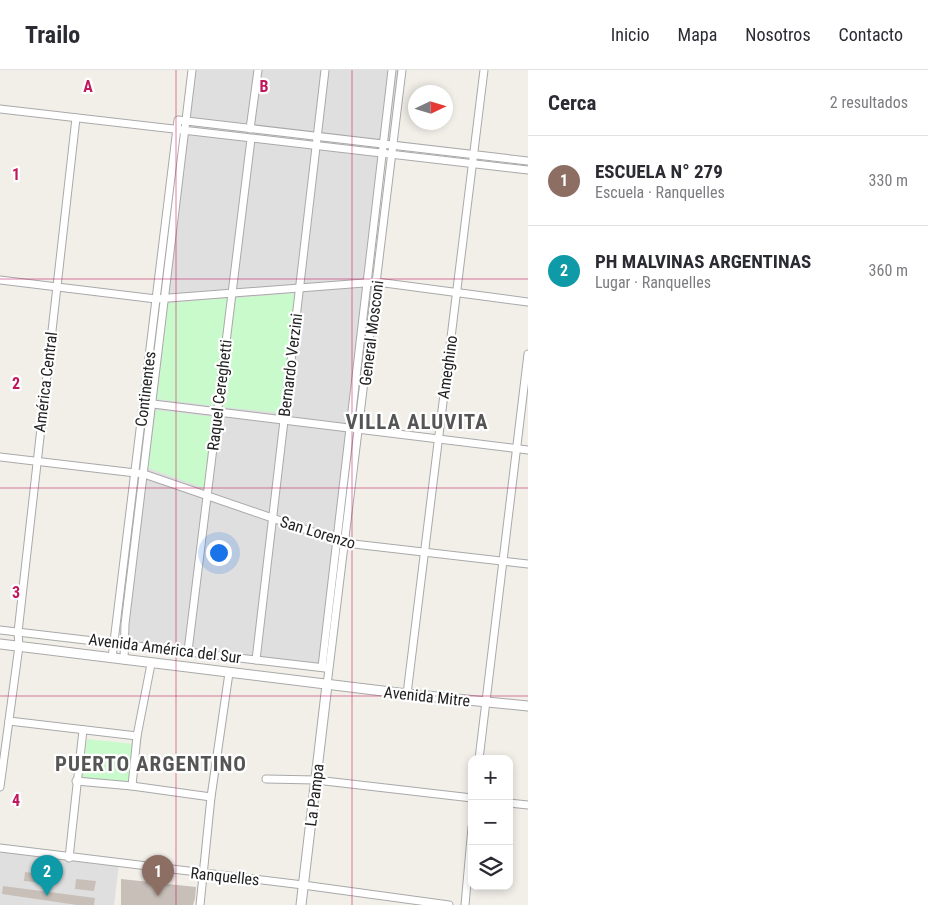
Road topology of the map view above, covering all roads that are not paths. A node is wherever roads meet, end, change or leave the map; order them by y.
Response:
1 (192, 70) edge
2 (258, 70) edge
3 (325, 70) edge
4 (392, 70) edge
5 (402, 70) edge
6 (484, 70) edge
7 (0, 109) edge
8 (76, 118) junction
9 (182, 121) junction
10 (176, 129) junction
11 (250, 129) junction
12 (184, 130) junction
13 (318, 137) junction
14 (251, 139) junction
15 (316, 146) junction
16 (382, 149) junction
17 (393, 150) junction
18 (473, 159) junction
19 (528, 161) edge
20 (528, 170) edge
21 (0, 280) edge
22 (376, 282) junction
23 (365, 283) junction
24 (56, 286) junction
25 (300, 288) junction
26 (456, 293) junction
27 (232, 294) junction
28 (165, 298) junction
29 (156, 299) junction
30 (528, 302) edge
31 (528, 354) edge
32 (153, 404) junction
33 (218, 412) junction
34 (284, 420) junction
35 (348, 427) junction
36 (359, 428) junction
37 (437, 438) junction
38 (517, 449) junction
39 (528, 450) edge
40 (0, 457) edge
41 (36, 461) junction
42 (136, 472) junction
43 (144, 474) junction
44 (207, 495) junction
45 (272, 518) junction
46 (336, 541) junction
47 (345, 544) junction
48 (424, 554) junction
49 (503, 560) junction
50 (528, 564) edge
51 (0, 630) edge
52 (18, 632) junction
53 (114, 642) junction
54 (0, 644) edge
55 (125, 644) junction
56 (18, 646) junction
57 (188, 652) junction
58 (112, 658) junction
59 (124, 660) junction
60 (256, 660) junction
61 (151, 664) junction
62 (326, 668) junction
63 (229, 673) junction
64 (327, 685) junction
65 (407, 694) junction
66 (487, 701) junction
67 (528, 706) edge
68 (9, 721) junction
69 (83, 730) junction
70 (137, 736) junction
71 (2, 750) edge
72 (480, 755) edge
73 (266, 779) dead end
74 (316, 780) junction
75 (76, 782) junction
76 (132, 786) junction
77 (0, 787) edge
78 (211, 797) junction
79 (468, 798) edge
80 (513, 803) edge
81 (528, 805) edge
82 (470, 845) edge
83 (0, 848) edge
84 (69, 858) junction
85 (204, 874) junction
86 (303, 885) junction
87 (200, 905) edge
88 (301, 905) edge
89 (449, 905) edge
90 (465, 905) edge

1 - 9 street
2 - 11 street
3 - 13 street, Bernardo Verzini
4 - 16 street, General Mosconi
5 - 17 street, General Mosconi
6 - 18 street, Ameghino
7 - 8 street
8 - 10 street
8 - 24 street, América Central
9 - 10 street, Continentes
9 - 11 street
9 - 12 street, Continentes
10 - 12 street
10 - 29 street, Continentes
11 - 13 street
12 - 14 street
12 - 28 street, Continentes
13 - 15 street, Bernardo Verzini
13 - 16 street
14 - 15 street
14 - 27 street, Raquel Cereghetti
15 - 16 street
15 - 25 street, Bernardo Verzini
16 - 17 street
16 - 23 street, General Mosconi
17 - 18 street
17 - 22 street, General Mosconi
18 - 19 street
18 - 20 street
18 - 26 street, Ameghino
21 - 24 street
22 - 23 street
22 - 26 street
22 - 36 street, General Mosconi
23 - 25 street
23 - 35 street, General Mosconi
24 - 29 street
24 - 41 street, América Central
25 - 27 street
25 - 34 street, Bernardo Verzini
26 - 30 street
26 - 37 street, Ameghino
27 - 28 street
27 - 33 street, Raquel Cereghetti
28 - 29 street
28 - 32 street, Continentes
29 - 42 street, Continentes
31 - 38 street
32 - 33 street
32 - 43 street, Continentes
33 - 34 street
33 - 44 street, Raquel Cereghetti
34 - 35 street
34 - 45 street, Bernardo Verzini
35 - 36 street
35 - 46 street, General Mosconi
36 - 37 street
36 - 47 street, General Mosconi
37 - 38 street
37 - 48 street, Ameghino
38 - 39 street
38 - 49 street
40 - 41 street, San Lorenzo
41 - 42 street, San Lorenzo
41 - 52 street, América Central
42 - 43 street, San Lorenzo
42 - 53 street, Continentes
43 - 44 street, San Lorenzo
43 - 55 street, Continentes
44 - 45 street, San Lorenzo
44 - 57 street, Raquel Cereghetti
45 - 46 street, San Lorenzo
45 - 60 street, Bernardo Verzini
46 - 47 street, San Lorenzo
46 - 62 street, General Mosconi
47 - 48 street, San Lorenzo
47 - 62 street, General Mosconi
48 - 49 street, San Lorenzo
48 - 65 street, Ameghino
49 - 50 street, San Lorenzo
49 - 66 street
51 - 52 street, Avenida América del Sur
52 - 53 street, Avenida América del Sur
52 - 56 street, América Central
53 - 55 street, Avenida América del Sur
53 - 58 street, Continentes
54 - 56 street, Avenida América del Sur
55 - 57 street, Avenida América del Sur
55 - 59 street, Continentes
56 - 58 street, Avenida América del Sur
56 - 68 street, América Central
57 - 60 street, Avenida América del Sur
58 - 59 street, Avenida América del Sur
59 - 61 street, Avenida América del Sur
60 - 62 street, Avenida América del Sur
61 - 63 street, Avenida América del Sur
61 - 70 street
62 - 64 street, General Mosconi
63 - 64 street, Avenida Mitre
63 - 78 street
64 - 65 street, Avenida Mitre
64 - 74 street, La Pampa
65 - 66 street, Avenida Mitre
66 - 67 street, Avenida Mitre
66 - 72 street
68 - 69 street
68 - 71 street, América Central
69 - 70 street
69 - 75 street
70 - 76 street
71 - 77 street, América Central
73 - 74 street
74 - 79 street
74 - 86 street, La Pampa
75 - 76 street
75 - 84 street
76 - 78 street
78 - 85 street
80 - 81 street
82 - 90 street
83 - 84 street, Ranquelles
84 - 85 street, Ranquelles
85 - 86 street, Ranquelles
85 - 87 street
86 - 88 street, La Pampa
86 - 89 street, Ranquelles

